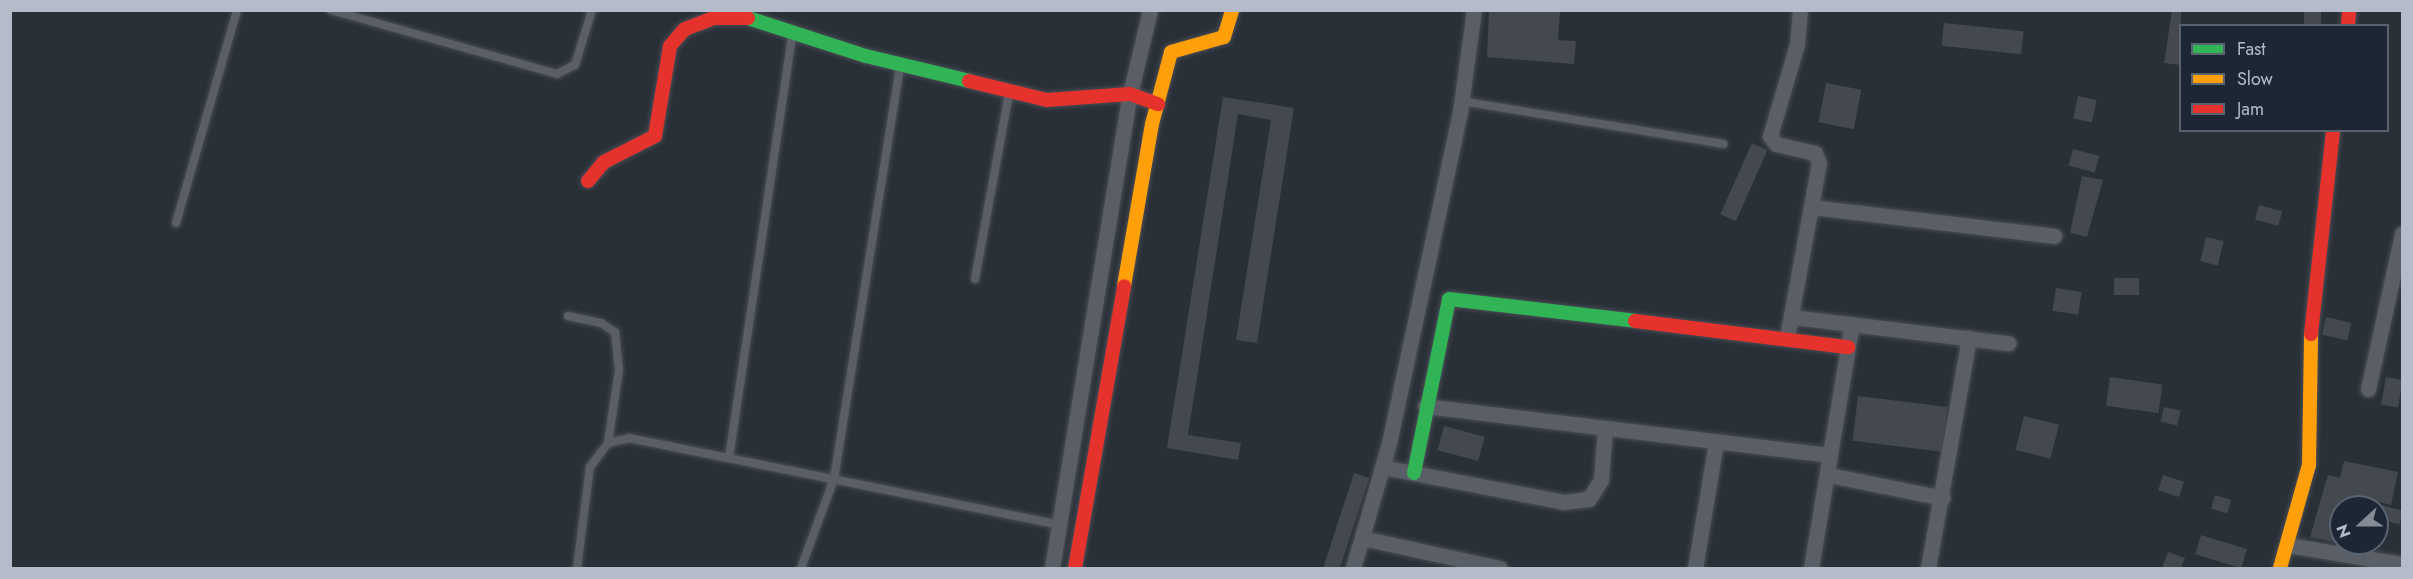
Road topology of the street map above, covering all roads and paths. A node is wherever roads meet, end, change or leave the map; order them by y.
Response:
1 (237, 10) edge
2 (331, 10) edge
3 (592, 10) edge
4 (1150, 10) edge
5 (1232, 10) edge
6 (1474, 10) edge
7 (1800, 10) edge
8 (792, 32) junction
9 (901, 64) junction
10 (1010, 91) junction
11 (1130, 94) junction
12 (1461, 101) junction
13 (1158, 104) junction
14 (2333, 132) edge
15 (1723, 144) dead end
16 (588, 181) dead end
17 (1812, 207) junction
18 (176, 223) dead end
19 (2403, 234) edge
20 (2054, 236) dead end
21 (975, 279) dead end
22 (568, 316) dead end
23 (1792, 317) junction
24 (1852, 324) junction
25 (1787, 337) junction
26 (1969, 338) junction
27 (2008, 343) dead end
28 (1848, 347) junction
29 (2368, 389) dead end
30 (1425, 405) junction
31 (1605, 428) junction
32 (608, 443) junction
33 (1716, 443) junction
34 (1830, 455) junction
35 (729, 458) junction
36 (1382, 467) junction
37 (1414, 473) junction
38 (1829, 475) junction
39 (834, 479) junction
40 (1943, 498) junction
41 (1060, 525) junction
42 (1362, 538) junction
43 (2288, 545) junction
44 (2403, 564) edge
45 (577, 568) edge
46 (801, 568) edge
47 (1052, 568) edge
48 (1075, 568) edge
49 (1353, 568) edge
50 (1500, 568) edge
51 (1695, 568) edge
52 (1811, 568) edge
53 (1928, 568) edge
54 (2280, 568) edge

1 - 18 lane
2 - 3 lane
4 - 11 street
5 - 13 street
6 - 12 street
7 - 17 street
8 - 9 street
8 - 16 street
8 - 35 lane
9 - 10 street
9 - 39 lane
10 - 11 street
10 - 21 lane
11 - 13 street
11 - 41 street
12 - 15 lane
12 - 36 street
13 - 48 street
14 - 43 street
17 - 20 street
17 - 23 street
19 - 29 street
22 - 32 lane
23 - 24 street
23 - 25 street
24 - 26 street
24 - 28 street
25 - 28 street
25 - 30 street
26 - 27 street
26 - 40 street
28 - 34 street
30 - 31 street
30 - 37 street
31 - 33 street
31 - 37 street
32 - 35 lane
32 - 45 lane
33 - 34 street
33 - 51 street
34 - 38 street
35 - 39 lane
36 - 37 street
36 - 42 street
38 - 40 street
38 - 52 street
39 - 41 lane
39 - 46 lane
40 - 53 street
41 - 47 street
42 - 49 street
42 - 50 street
43 - 44 street
43 - 54 street

